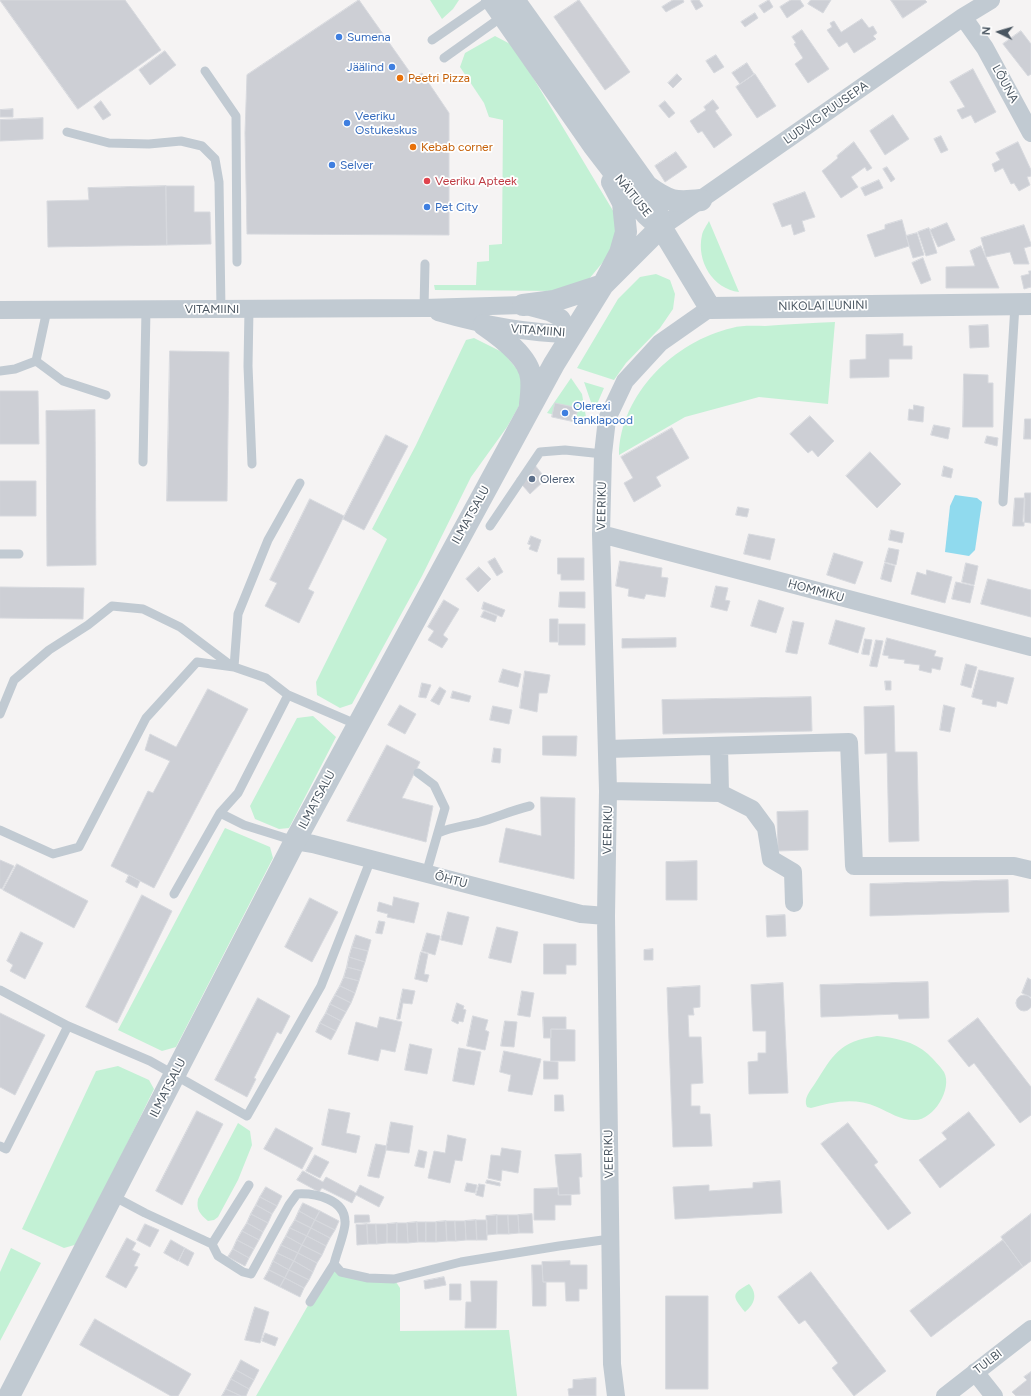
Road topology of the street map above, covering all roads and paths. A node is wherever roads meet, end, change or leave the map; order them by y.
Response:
1 (991, 0) edge
2 (502, 3) edge
3 (963, 17) junction
4 (432, 40) dead end
5 (444, 58) dead end
6 (205, 71) dead end
7 (67, 132) dead end
8 (1031, 133) edge
9 (593, 146) junction
10 (647, 186) junction
11 (701, 200) junction
12 (661, 227) junction
13 (237, 262) dead end
14 (425, 264) dead end
15 (603, 285) junction
16 (1023, 304) edge
17 (523, 305) junction
18 (424, 308) junction
19 (710, 308) junction
20 (220, 309) junction
21 (249, 309) junction
22 (0, 310) edge
23 (47, 310) junction
24 (146, 310) junction
25 (484, 325) junction
26 (571, 334) junction
27 (36, 361) junction
28 (0, 371) edge
29 (106, 395) dead end
30 (530, 408) junction
31 (603, 454) junction
32 (143, 462) dead end
33 (252, 464) dead end
34 (300, 483) dead end
35 (1003, 502) dead end
36 (490, 526) dead end
37 (601, 534) junction
38 (0, 554) edge
39 (19, 554) dead end
40 (1031, 647) edge
41 (234, 668) junction
42 (288, 696) junction
43 (0, 714) edge
44 (358, 725) junction
45 (719, 746) junction
46 (607, 749) junction
47 (418, 773) dead end
48 (608, 791) junction
49 (720, 793) junction
50 (530, 806) dead end
51 (220, 813) junction
52 (0, 830) edge
53 (438, 833) junction
54 (295, 841) junction
55 (371, 860) junction
56 (1031, 870) edge
57 (426, 874) junction
58 (174, 894) dead end
59 (794, 903) dead end
60 (606, 916) junction
61 (0, 990) edge
62 (68, 1026) junction
63 (174, 1076) junction
64 (0, 1146) edge
65 (249, 1185) dead end
66 (113, 1196) junction
67 (610, 1239) junction
68 (212, 1244) junction
69 (334, 1264) junction
70 (310, 1302) dead end
71 (1031, 1329) edge
72 (975, 1372) junction
73 (9, 1396) edge
74 (616, 1396) edge
75 (945, 1396) edge
76 (994, 1396) edge

1 - 3 street, LUDVIG PUUSEPA
2 - 4 lane
2 - 5 lane
2 - 9 street, NÄITUSE
2 - 10 street, NÄITUSE
3 - 8 street, LÕUNA
3 - 11 street, LUDVIG PUUSEPA
6 - 13 lane
7 - 20 lane
9 - 12 street, NÄITUSE
9 - 15 street
10 - 11 street
10 - 12 street, NÄITUSE
11 - 12 street, LUDVIG PUUSEPA
12 - 15 street, ILMATSALU
12 - 19 street
14 - 18 lane
15 - 17 street
15 - 26 street, ILMATSALU
16 - 19 street, NIKOLAI LUNINI
16 - 35 lane
17 - 18 street, VITAMIINI
17 - 26 street, VITAMIINI
18 - 21 street, VITAMIINI
18 - 25 street, VITAMIINI
19 - 31 street, VEERIKU
20 - 21 street, VITAMIINI
20 - 24 street, VITAMIINI
21 - 33 lane
22 - 23 street, VITAMIINI
23 - 24 street, VITAMIINI
23 - 27 lane
24 - 32 lane
25 - 26 street, VITAMIINI
25 - 30 street
26 - 30 street, ILMATSALU
27 - 28 lane
27 - 29 lane
30 - 44 street, ILMATSALU
31 - 36 lane
31 - 37 street, VEERIKU
34 - 41 lane
37 - 40 street, HOMMIKU
37 - 46 street, VEERIKU
38 - 39 lane
41 - 42 lane
41 - 43 lane
41 - 52 lane
42 - 44 lane
42 - 51 lane
44 - 54 street, ILMATSALU
45 - 46 street
45 - 49 street
45 - 56 street
46 - 48 street, VEERIKU
47 - 53 lane
48 - 49 street
48 - 60 street, VEERIKU
49 - 59 street
50 - 53 lane
51 - 54 lane
51 - 58 lane
53 - 57 lane
54 - 55 street, ÕHTU
54 - 63 street, ILMATSALU
55 - 57 street, ÕHTU
55 - 63 lane
57 - 60 street, ÕHTU
60 - 67 street, VEERIKU
61 - 62 lane
62 - 63 lane
62 - 64 lane
63 - 66 street, ILMATSALU
65 - 68 lane
66 - 68 lane
66 - 73 street, ILMATSALU
67 - 69 lane
67 - 74 street, VEERIKU
68 - 69 lane
69 - 70 lane
71 - 72 street, TULBI
72 - 75 street, TULBI
72 - 76 street

